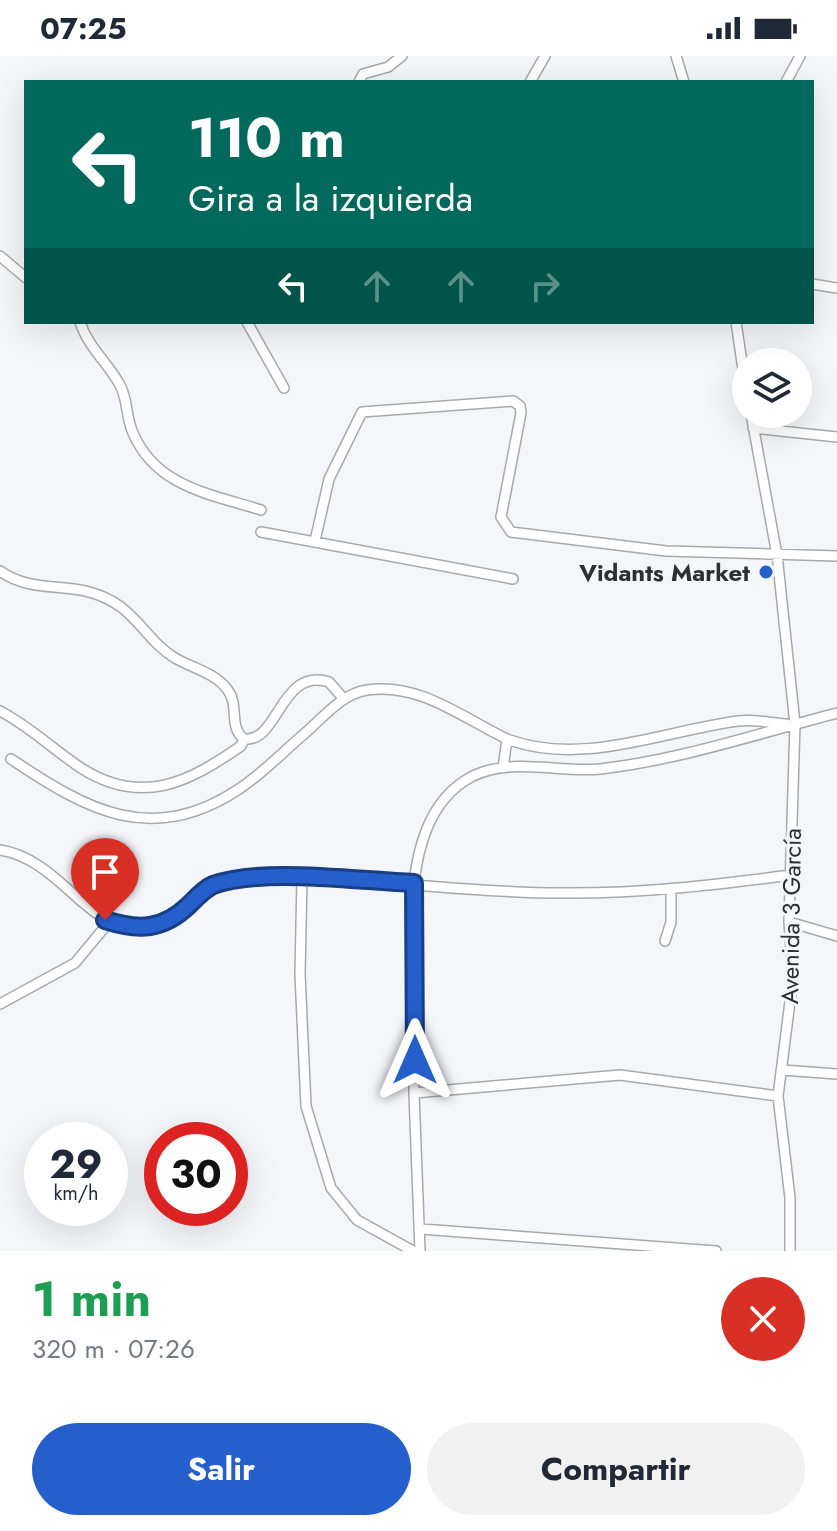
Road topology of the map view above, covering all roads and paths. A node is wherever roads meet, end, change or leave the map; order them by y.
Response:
1 (402, 56) edge
2 (545, 56) edge
3 (676, 56) edge
4 (800, 56) edge
5 (360, 80) edge
6 (531, 80) edge
7 (683, 80) edge
8 (787, 80) edge
9 (0, 256) edge
10 (24, 276) edge
11 (814, 284) edge
12 (837, 288) edge
13 (81, 324) edge
14 (248, 324) edge
15 (736, 324) edge
16 (740, 348) edge
17 (284, 388) dead end
18 (753, 428) joint
19 (837, 437) edge
20 (261, 510) dead end
21 (261, 532) dead end
22 (315, 541) junction
23 (777, 555) junction
24 (837, 556) edge
25 (0, 571) edge
26 (513, 579) dead end
27 (343, 698) junction
28 (0, 711) edge
29 (837, 713) edge
30 (795, 724) junction
31 (244, 739) junction
32 (507, 739) junction
33 (11, 759) dead end
34 (503, 768) junction
35 (0, 850) edge
36 (791, 875) junction
37 (302, 878) junction
38 (414, 883) junction
39 (671, 889) junction
40 (109, 922) junction
41 (789, 922) junction
42 (837, 936) edge
43 (665, 941) dead end
44 (0, 1004) edge
45 (782, 1070) junction
46 (837, 1074) edge
47 (414, 1093) junction
48 (778, 1096) junction
49 (421, 1229) junction
50 (413, 1251) edge
51 (420, 1251) edge
52 (716, 1251) edge
53 (790, 1251) edge

1 - 5 street
2 - 6 street
3 - 7 street
4 - 8 street
9 - 10 street
11 - 12 street
13 - 20 street
14 - 17 street
15 - 16 street
18 - 19 street
18 - 23 street, Avenida 3 García
21 - 22 street
22 - 23 street
22 - 26 street
23 - 24 street
23 - 30 street, Avenida 3 García
25 - 31 street
27 - 31 street
27 - 32 street
27 - 33 street
28 - 31 street
29 - 30 street
30 - 32 street
30 - 34 street
30 - 36 street, Avenida 3 García
32 - 34 street
34 - 38 street
35 - 40 street
36 - 39 street
36 - 41 street, Avenida 3 García
37 - 38 street
37 - 40 street
37 - 50 street
38 - 39 street
38 - 47 street
39 - 43 street
40 - 44 street
41 - 42 street
41 - 45 street, Avenida 3 García
45 - 46 street
45 - 48 street, Avenida 3 García
47 - 48 street
47 - 49 street
48 - 53 street, Avenida 3 García
49 - 51 street
49 - 52 street

